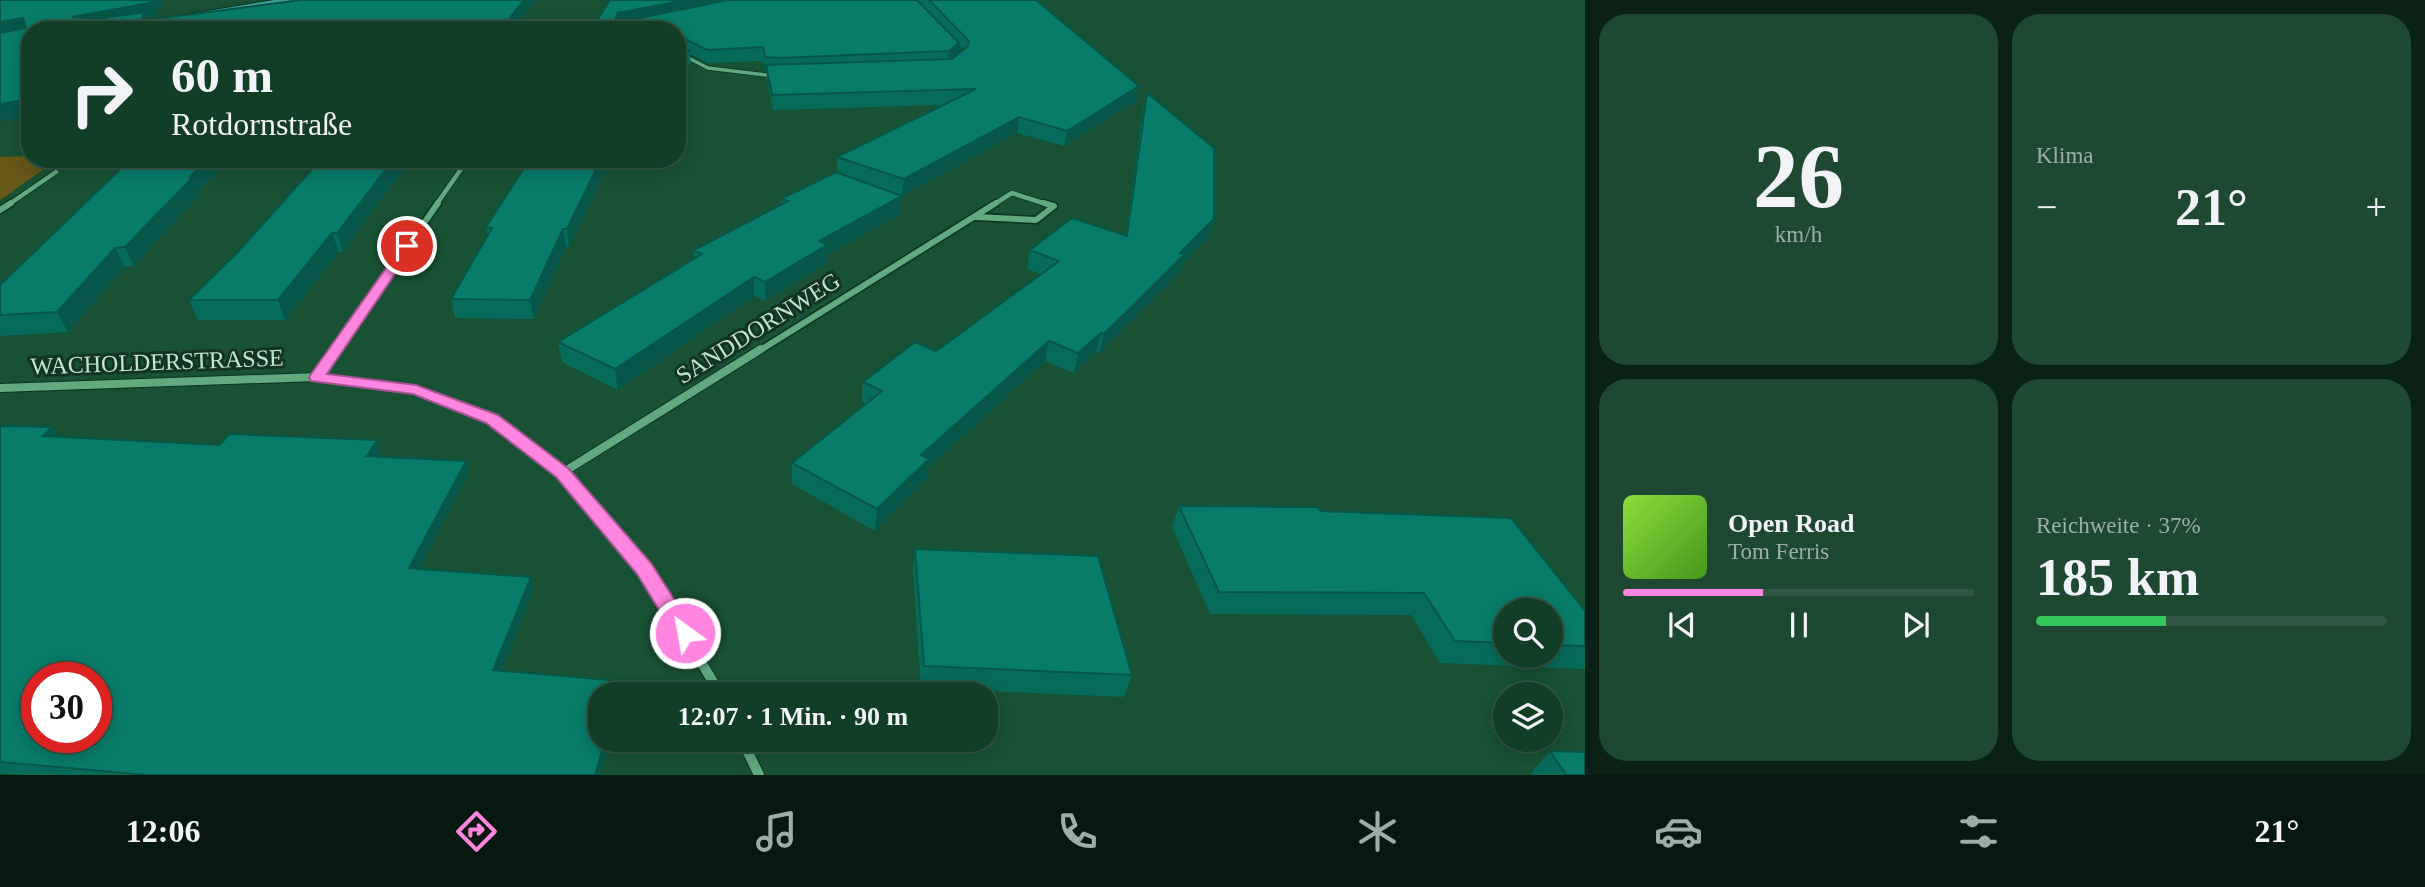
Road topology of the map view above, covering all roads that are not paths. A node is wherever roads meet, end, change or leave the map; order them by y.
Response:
1 (290, 0) edge
2 (177, 16) edge
3 (686, 57) edge
4 (779, 76) edge
5 (462, 168) edge
6 (56, 172) dead end
7 (0, 210) edge
8 (975, 217) junction
9 (317, 377) junction
10 (0, 388) edge
11 (562, 473) junction
12 (713, 682) edge
13 (748, 752) edge
14 (759, 775) edge

1 - 2 main road
3 - 4 street
5 - 9 street
6 - 7 street
8 - 8 street, SANDDORNWEG
8 - 11 street, SANDDORNWEG
9 - 10 street, WACHOLDERSTRASSE
9 - 11 street, WACHOLDERSTRASSE
11 - 12 street, WACHOLDERSTRASSE
13 - 14 street

